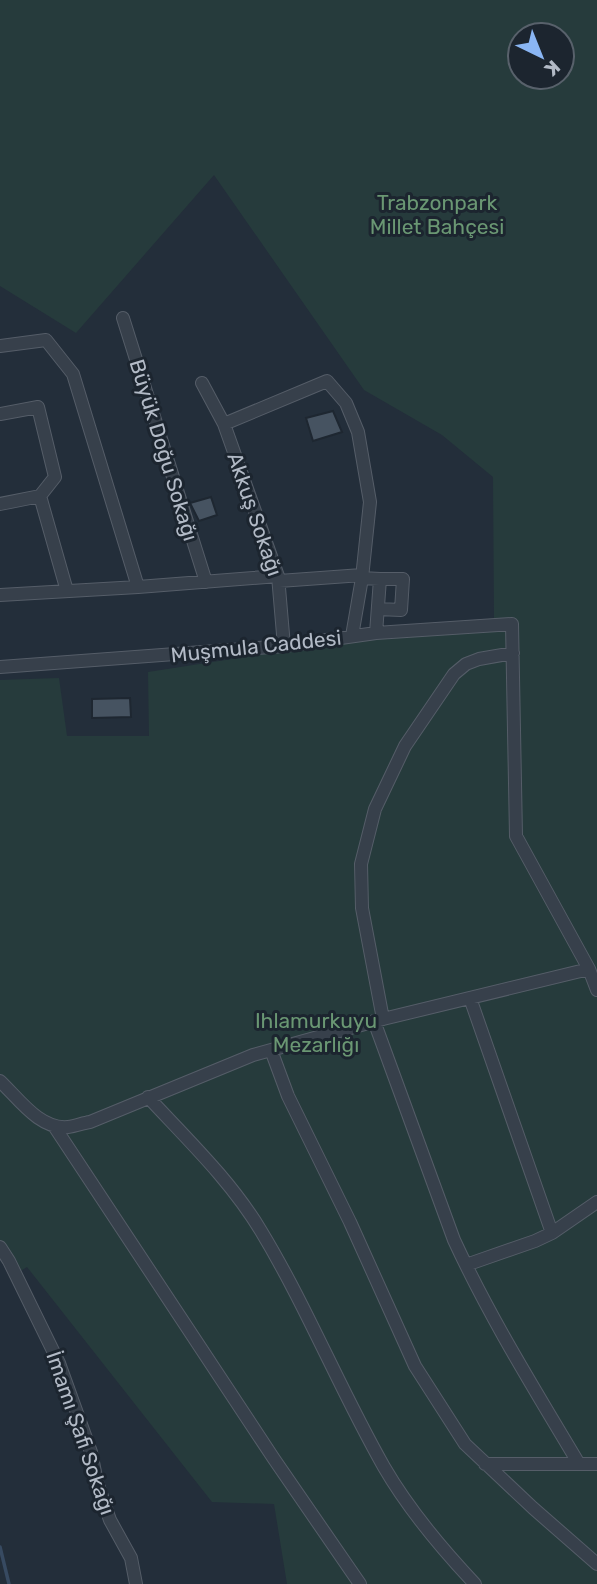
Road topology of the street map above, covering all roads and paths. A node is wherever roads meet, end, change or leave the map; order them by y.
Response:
1 (123, 318) dead end
2 (0, 346) edge
3 (202, 383) dead end
4 (0, 414) edge
5 (224, 424) junction
6 (40, 496) junction
7 (0, 504) edge
8 (362, 577) junction
9 (278, 579) junction
10 (380, 579) junction
11 (206, 582) junction
12 (138, 587) junction
13 (67, 591) junction
14 (0, 595) edge
15 (378, 609) junction
16 (376, 633) junction
17 (352, 636) junction
18 (284, 646) junction
19 (513, 653) junction
20 (0, 667) edge
21 (589, 969) junction
22 (597, 990) edge
23 (470, 998) junction
24 (379, 1020) junction
25 (271, 1050) junction
26 (0, 1081) edge
27 (148, 1097) junction
28 (54, 1126) junction
29 (597, 1202) edge
30 (552, 1233) junction
31 (0, 1247) edge
32 (466, 1265) junction
33 (485, 1464) junction
34 (579, 1464) junction
35 (597, 1464) edge
36 (597, 1564) edge
37 (136, 1584) edge
38 (360, 1584) edge
39 (475, 1584) edge

1 - 11 street, Büyük Doğu Sokağı
2 - 12 street
3 - 5 street, Akkuş Sokağı
4 - 6 street
5 - 8 street
5 - 9 street, Akkuş Sokağı
6 - 7 street
6 - 13 street
8 - 9 street
8 - 10 street
8 - 17 street
9 - 11 street
9 - 18 street, Akkuş Sokağı
10 - 15 street
10 - 15 street
11 - 12 street
12 - 13 street
13 - 14 street
15 - 16 street
16 - 17 street, Muşmula Caddesi
16 - 19 street, Muşmula Caddesi
17 - 18 street, Muşmula Caddesi
18 - 20 street, Muşmula Caddesi
19 - 21 street
19 - 24 street
21 - 22 street
21 - 23 street
23 - 24 street
23 - 30 street
24 - 25 street
24 - 32 street
25 - 27 street
25 - 33 street
26 - 28 street
27 - 28 street
27 - 39 street
28 - 38 street
29 - 30 street
30 - 32 street
31 - 37 street, İmamı Şafi Sokağı
32 - 34 street
33 - 34 street
33 - 36 street
34 - 35 street

